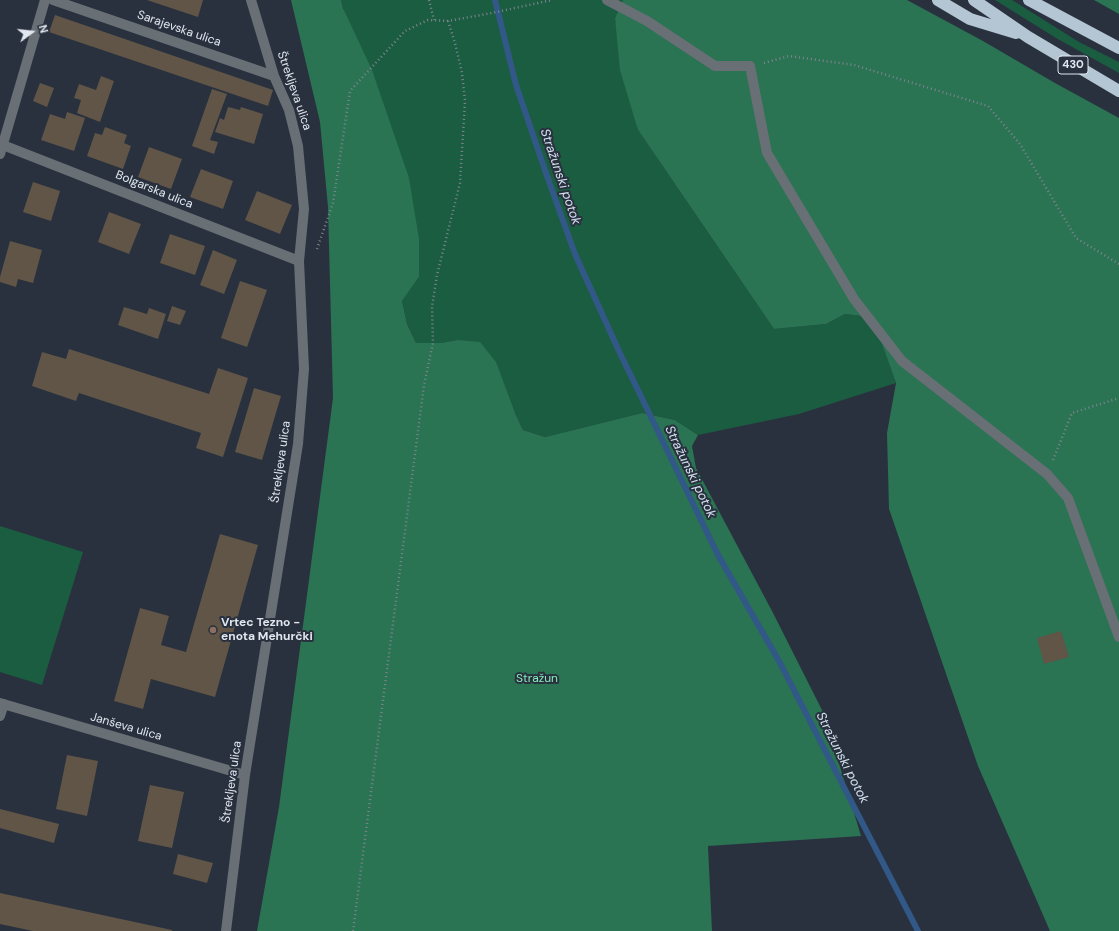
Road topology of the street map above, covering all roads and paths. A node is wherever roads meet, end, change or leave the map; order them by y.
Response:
1 (45, 0) edge
2 (53, 0) edge
3 (251, 0) edge
4 (429, 0) edge
5 (552, 0) edge
6 (607, 0) edge
7 (938, 0) edge
8 (974, 0) edge
9 (1029, 0) edge
10 (1035, 0) edge
11 (1046, 9) junction
12 (434, 20) junction
13 (448, 21) junction
14 (1028, 37) junction
15 (1119, 48) edge
16 (750, 66) junction
17 (274, 76) junction
18 (1119, 91) edge
19 (1, 147) edge
20 (315, 253) dead end
21 (299, 261) junction
22 (1119, 264) edge
23 (1119, 398) edge
24 (1047, 474) junction
25 (1119, 637) edge
26 (2, 704) edge
27 (0, 716) edge
28 (245, 775) junction
29 (226, 931) edge
30 (353, 931) edge

1 - 19 street
2 - 17 street, Sarajevska ulica
3 - 17 street, Štrekljeva ulica
4 - 12 path
5 - 13 path
6 - 16 street
7 - 14 highway
8 - 14 highway, 430
9 - 11 highway
10 - 11 highway
11 - 15 highway
12 - 13 path
12 - 20 path
13 - 30 path
14 - 18 highway, 430
16 - 22 path
16 - 24 street
17 - 21 street, Štrekljeva ulica
19 - 21 street, Bolgarska ulica
21 - 28 street, Štrekljeva ulica
23 - 24 path
24 - 25 street
26 - 27 street
26 - 28 street, Janševa ulica
28 - 29 street, Štrekljeva ulica

